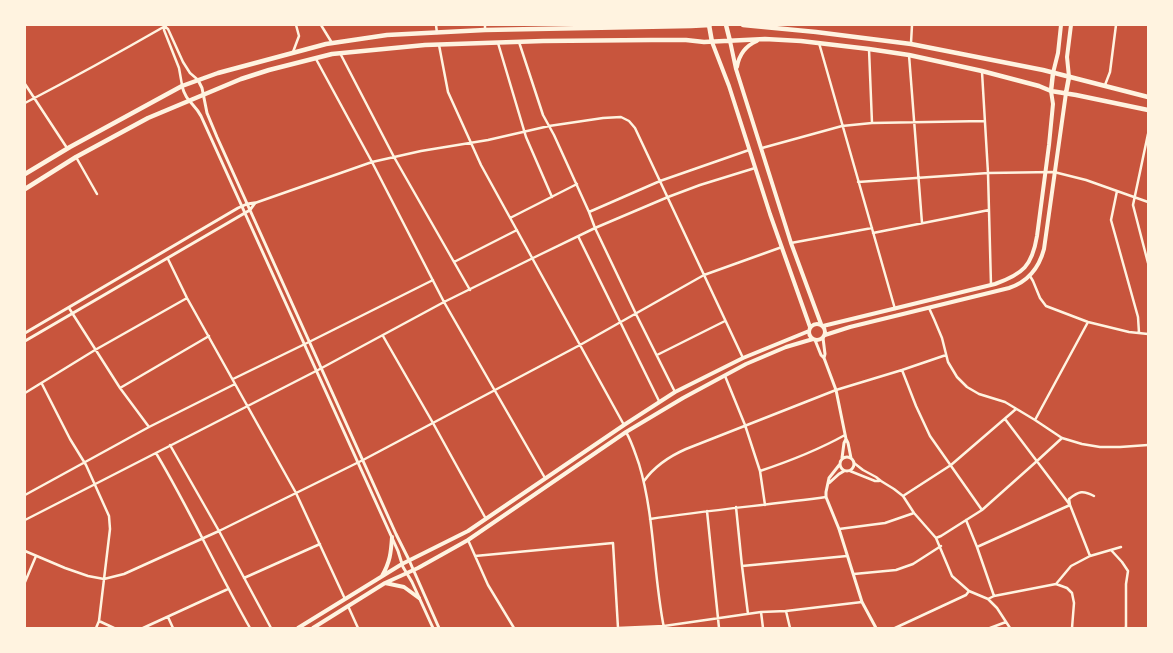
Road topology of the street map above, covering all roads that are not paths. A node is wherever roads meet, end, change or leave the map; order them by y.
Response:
1 (165, 25) edge
2 (296, 25) edge
3 (321, 25) edge
4 (436, 25) edge
5 (709, 25) edge
6 (726, 25) edge
7 (743, 25) edge
8 (817, 25) edge
9 (912, 25) edge
10 (1061, 25) edge
11 (1071, 25) edge
12 (1116, 25) edge
13 (601, 26) edge
14 (614, 26) edge
15 (485, 28) edge
16 (816, 32) junction
17 (437, 33) junction
18 (765, 38) junction
19 (730, 41) junction
20 (519, 42) junction
21 (712, 42) junction
22 (332, 43) junction
23 (498, 43) junction
24 (818, 43) junction
25 (911, 44) junction
26 (439, 45) junction
27 (870, 49) junction
28 (293, 52) junction
29 (340, 53) junction
30 (909, 55) junction
31 (316, 57) junction
32 (736, 70) junction
33 (982, 71) junction
34 (1053, 73) junction
35 (1068, 77) junction
36 (198, 80) junction
37 (25, 84) edge
38 (182, 86) junction
39 (1105, 87) junction
40 (1051, 91) junction
41 (203, 94) junction
42 (1066, 94) junction
43 (1148, 97) edge
44 (35, 98) junction
45 (188, 100) junction
46 (25, 103) edge
47 (1148, 110) edge
48 (984, 120) junction
49 (914, 122) junction
50 (872, 123) junction
51 (549, 126) junction
52 (842, 126) junction
53 (524, 132) junction
54 (1148, 134) edge
55 (471, 142) junction
56 (67, 148) junction
57 (760, 148) junction
58 (750, 150) junction
59 (76, 157) junction
60 (394, 157) junction
61 (372, 162) junction
62 (756, 168) junction
63 (1046, 172) junction
64 (1054, 172) junction
65 (988, 173) junction
66 (25, 174) edge
67 (918, 178) junction
68 (660, 181) junction
69 (858, 182) junction
70 (577, 184) junction
71 (25, 189) edge
72 (1117, 191) junction
73 (97, 194) dead end
74 (552, 196) junction
75 (668, 197) junction
76 (1134, 198) junction
77 (1148, 202) edge
78 (255, 203) junction
79 (247, 204) junction
80 (242, 206) junction
81 (250, 210) junction
82 (989, 210) junction
83 (245, 212) junction
84 (589, 212) junction
85 (510, 218) junction
86 (922, 223) junction
87 (595, 228) junction
88 (872, 228) junction
89 (517, 230) junction
90 (873, 233) junction
91 (578, 236) junction
92 (791, 243) junction
93 (782, 247) junction
94 (167, 257) junction
95 (533, 258) junction
96 (454, 262) junction
97 (1148, 263) edge
98 (704, 275) junction
99 (1030, 276) junction
100 (433, 280) junction
101 (991, 285) junction
102 (470, 290) junction
103 (187, 298) junction
104 (444, 302) junction
105 (69, 308) junction
106 (895, 308) junction
107 (928, 308) junction
108 (73, 313) junction
109 (636, 314) junction
110 (725, 321) junction
111 (620, 322) junction
112 (1088, 322) junction
113 (822, 325) junction
114 (809, 329) junction
115 (25, 333) edge
116 (1139, 333) junction
117 (1148, 334) edge
118 (209, 336) junction
119 (383, 336) junction
120 (824, 337) junction
121 (814, 339) junction
122 (25, 341) edge
123 (309, 342) junction
124 (305, 344) junction
125 (580, 345) junction
126 (95, 350) junction
127 (657, 355) junction
128 (946, 355) junction
129 (743, 358) junction
130 (824, 358) junction
131 (319, 369) junction
132 (902, 370) junction
133 (725, 376) junction
134 (232, 379) junction
135 (42, 384) junction
136 (235, 384) junction
137 (120, 388) junction
138 (495, 390) junction
139 (836, 390) junction
140 (675, 392) junction
141 (25, 393) edge
142 (659, 401) junction
143 (247, 405) junction
144 (1016, 409) junction
145 (1005, 419) junction
146 (1035, 420) junction
147 (433, 423) junction
148 (624, 425) junction
149 (745, 425) junction
150 (149, 427) junction
151 (626, 432) junction
152 (846, 437) junction
153 (1062, 438) junction
154 (170, 445) junction
155 (1148, 445) edge
156 (156, 453) junction
157 (842, 458) junction
158 (851, 458) junction
159 (363, 460) junction
160 (1037, 461) junction
161 (84, 462) junction
162 (854, 462) junction
163 (358, 463) junction
164 (840, 464) junction
165 (951, 465) junction
166 (850, 470) junction
167 (760, 471) junction
168 (845, 471) junction
169 (545, 478) junction
170 (644, 481) junction
171 (881, 481) junction
172 (829, 483) junction
173 (94, 484) junction
174 (296, 494) junction
175 (25, 495) edge
176 (903, 496) junction
177 (1094, 496) dead end
178 (826, 498) junction
179 (766, 504) junction
180 (1070, 505) junction
181 (736, 507) junction
182 (982, 510) junction
183 (707, 511) junction
184 (914, 513) junction
185 (486, 519) junction
186 (650, 519) junction
187 (25, 520) edge
188 (966, 520) junction
189 (839, 529) junction
190 (219, 530) junction
191 (392, 537) junction
192 (202, 538) junction
193 (936, 538) junction
194 (468, 540) junction
195 (320, 544) junction
196 (941, 546) junction
197 (977, 546) junction
198 (1122, 548) dead end
199 (1112, 550) junction
200 (25, 551) edge
201 (36, 556) junction
202 (474, 556) junction
203 (847, 556) junction
204 (1090, 556) junction
205 (409, 560) junction
206 (402, 564) junction
207 (742, 566) junction
208 (413, 570) junction
209 (407, 573) junction
210 (852, 574) junction
211 (382, 576) junction
212 (244, 578) junction
213 (104, 579) junction
214 (25, 582) edge
215 (385, 582) junction
216 (1056, 584) junction
217 (228, 589) junction
218 (969, 591) junction
219 (994, 596) junction
220 (345, 598) junction
221 (419, 598) junction
222 (988, 599) junction
223 (862, 602) junction
224 (348, 606) junction
225 (761, 612) junction
226 (786, 612) junction
227 (748, 614) junction
228 (168, 617) junction
229 (719, 618) junction
230 (99, 621) junction
231 (1006, 622) junction
232 (664, 627) edge
233 (96, 628) edge
234 (114, 628) edge
235 (142, 628) edge
236 (173, 628) edge
237 (250, 628) edge
238 (271, 628) edge
239 (298, 628) edge
240 (313, 628) edge
241 (358, 628) edge
242 (433, 628) edge
243 (438, 628) edge
244 (514, 628) edge
245 (618, 628) edge
246 (719, 628) edge
247 (763, 628) edge
248 (790, 628) edge
249 (876, 628) edge
250 (895, 628) edge
251 (990, 628) edge
252 (1010, 628) edge
253 (1072, 628) edge
254 (1125, 628) edge

1 - 36 street
1 - 38 street
1 - 44 street
2 - 28 street
3 - 22 street
4 - 17 street
5 - 14 main road
5 - 21 main road
6 - 19 main road
7 - 16 main road
8 - 16 street
9 - 25 street
10 - 34 main road
11 - 35 main road
12 - 39 street
13 - 14 main road
13 - 15 main road
15 - 17 main road
16 - 25 main road
17 - 22 main road
18 - 19 main road
18 - 24 main road
18 - 32 main road
19 - 21 main road
19 - 32 main road
20 - 21 main road
20 - 23 main road
20 - 51 street
21 - 58 main road
22 - 28 main road
23 - 26 main road
23 - 53 street
24 - 27 main road
24 - 52 street
25 - 34 main road
26 - 29 main road
26 - 55 street
27 - 30 main road
27 - 50 street
28 - 36 main road
29 - 31 main road
29 - 60 street
30 - 33 main road
30 - 49 street
31 - 41 main road
31 - 61 street
32 - 57 main road
33 - 40 main road
33 - 48 street
34 - 35 main road
34 - 40 main road
35 - 39 main road
35 - 42 main road
36 - 38 main road
36 - 41 street
37 - 44 street
38 - 45 street
38 - 56 main road
39 - 43 main road
40 - 42 main road
40 - 63 main road
41 - 45 main road
41 - 79 street
42 - 47 main road
42 - 64 main road
44 - 46 street
44 - 56 street
45 - 59 main road
45 - 80 street
48 - 49 street
48 - 65 street
49 - 50 street
49 - 67 street
50 - 52 street
51 - 53 street
51 - 68 street
51 - 70 street
52 - 57 street
52 - 69 street
53 - 55 street
53 - 74 street
54 - 76 street
55 - 60 street
55 - 85 street
56 - 66 main road
57 - 92 main road
58 - 62 main road
58 - 68 street
59 - 71 main road
59 - 73 street
60 - 61 street
60 - 96 street
61 - 78 street
61 - 100 street
62 - 75 street
62 - 93 main road
63 - 64 street
63 - 65 street
63 - 101 main road
64 - 72 street
64 - 99 main road
65 - 67 street
65 - 82 street
67 - 69 street
67 - 86 street
68 - 75 street
68 - 84 street
69 - 88 street
70 - 74 street
70 - 84 street
72 - 76 street
72 - 116 street
74 - 85 street
75 - 87 street
75 - 98 street
76 - 77 street
76 - 97 street
78 - 79 street
78 - 81 street
79 - 80 street
79 - 81 street
80 - 83 street
80 - 105 street
81 - 83 street
81 - 123 street
82 - 86 street
82 - 101 street
83 - 94 street
83 - 124 street
84 - 87 street
85 - 89 street
86 - 90 street
87 - 91 street
87 - 109 street
88 - 90 street
88 - 92 street
89 - 95 street
89 - 96 street
90 - 106 street
91 - 95 street
91 - 111 street
92 - 113 main road
93 - 98 street
93 - 114 main road
94 - 103 street
94 - 108 street
95 - 102 street
95 - 125 street
96 - 102 street
98 - 109 street
98 - 110 street
99 - 107 main road
99 - 112 street
100 - 104 street
100 - 123 street
101 - 106 main road
102 - 104 street
103 - 118 street
103 - 126 street
104 - 119 street
104 - 138 street
105 - 108 street
105 - 115 street
106 - 113 main road
107 - 120 main road
107 - 128 street
108 - 122 street
108 - 126 street
109 - 111 street
109 - 127 street
110 - 127 street
110 - 129 street
111 - 125 street
111 - 142 street
112 - 116 street
112 - 146 street
113 - 114 main road
113 - 120 main road
114 - 121 main road
114 - 129 main road
116 - 117 street
118 - 134 street
118 - 137 street
119 - 131 street
119 - 147 street
120 - 121 main road
120 - 130 street
121 - 130 street
121 - 133 main road
123 - 124 street
123 - 131 street
124 - 131 street
124 - 134 street
125 - 138 street
125 - 148 street
126 - 135 street
126 - 137 street
127 - 140 street
128 - 132 street
128 - 144 street
129 - 140 main road
130 - 139 street
131 - 143 street
131 - 159 street
131 - 163 street
132 - 139 street
132 - 165 street
133 - 149 street
133 - 151 main road
134 - 136 street
135 - 141 street
135 - 161 street
136 - 143 street
136 - 150 street
137 - 150 street
138 - 147 street
138 - 169 street
139 - 149 street
139 - 152 street
140 - 142 main road
142 - 148 main road
143 - 154 street
143 - 174 street
144 - 145 street
144 - 146 street
145 - 160 street
145 - 165 street
146 - 153 street
147 - 159 street
147 - 185 street
148 - 169 main road
149 - 167 street
149 - 170 street
150 - 161 street
151 - 170 street
151 - 194 main road
152 - 157 street
152 - 158 street
152 - 167 street
153 - 155 street
153 - 160 street
154 - 156 street
154 - 190 street
156 - 173 street
156 - 192 street
157 - 158 street
157 - 164 street
158 - 162 street
159 - 163 street
159 - 205 street
160 - 180 street
160 - 182 street
161 - 173 street
161 - 175 street
162 - 166 street
162 - 171 street
163 - 174 street
163 - 191 street
164 - 168 street
164 - 172 street
165 - 176 street
165 - 182 street
166 - 168 street
166 - 171 street
167 - 179 street
168 - 172 street
169 - 185 main road
170 - 186 street
171 - 176 street
172 - 178 street
173 - 187 street
173 - 213 street
174 - 190 street
174 - 195 street
176 - 184 street
177 - 180 street
178 - 179 street
178 - 189 street
179 - 181 street
180 - 197 street
180 - 204 street
181 - 183 street
181 - 207 street
182 - 188 street
183 - 186 street
183 - 229 street
184 - 189 street
184 - 193 street
185 - 205 main road
186 - 232 street
188 - 193 street
188 - 197 street
189 - 203 street
190 - 192 street
190 - 212 street
191 - 206 street
191 - 211 main road
192 - 213 street
192 - 217 street
193 - 196 street
194 - 202 street
194 - 208 main road
195 - 212 street
195 - 220 street
196 - 210 street
196 - 218 street
197 - 219 street
198 - 199 street
199 - 204 street
199 - 254 street
200 - 201 street
201 - 213 street
201 - 214 street
202 - 244 street
202 - 245 street
203 - 207 street
203 - 210 street
204 - 216 street
205 - 206 main road
205 - 208 street
206 - 209 street
206 - 211 main road
207 - 227 street
208 - 209 main road
208 - 243 street
209 - 215 main road
209 - 221 street
210 - 223 street
211 - 220 main road
212 - 238 street
213 - 230 street
215 - 221 main road
215 - 224 main road
216 - 219 street
216 - 253 street
217 - 228 street
217 - 237 street
218 - 222 street
218 - 250 street
219 - 222 street
220 - 239 main road
221 - 242 street
222 - 231 street
223 - 226 street
223 - 249 street
224 - 240 main road
224 - 241 street
225 - 226 street
225 - 227 street
225 - 247 street
226 - 248 street
227 - 229 street
228 - 235 street
228 - 236 street
229 - 232 street
229 - 246 street
230 - 233 street
230 - 234 street
231 - 251 street
231 - 252 street
232 - 245 street

